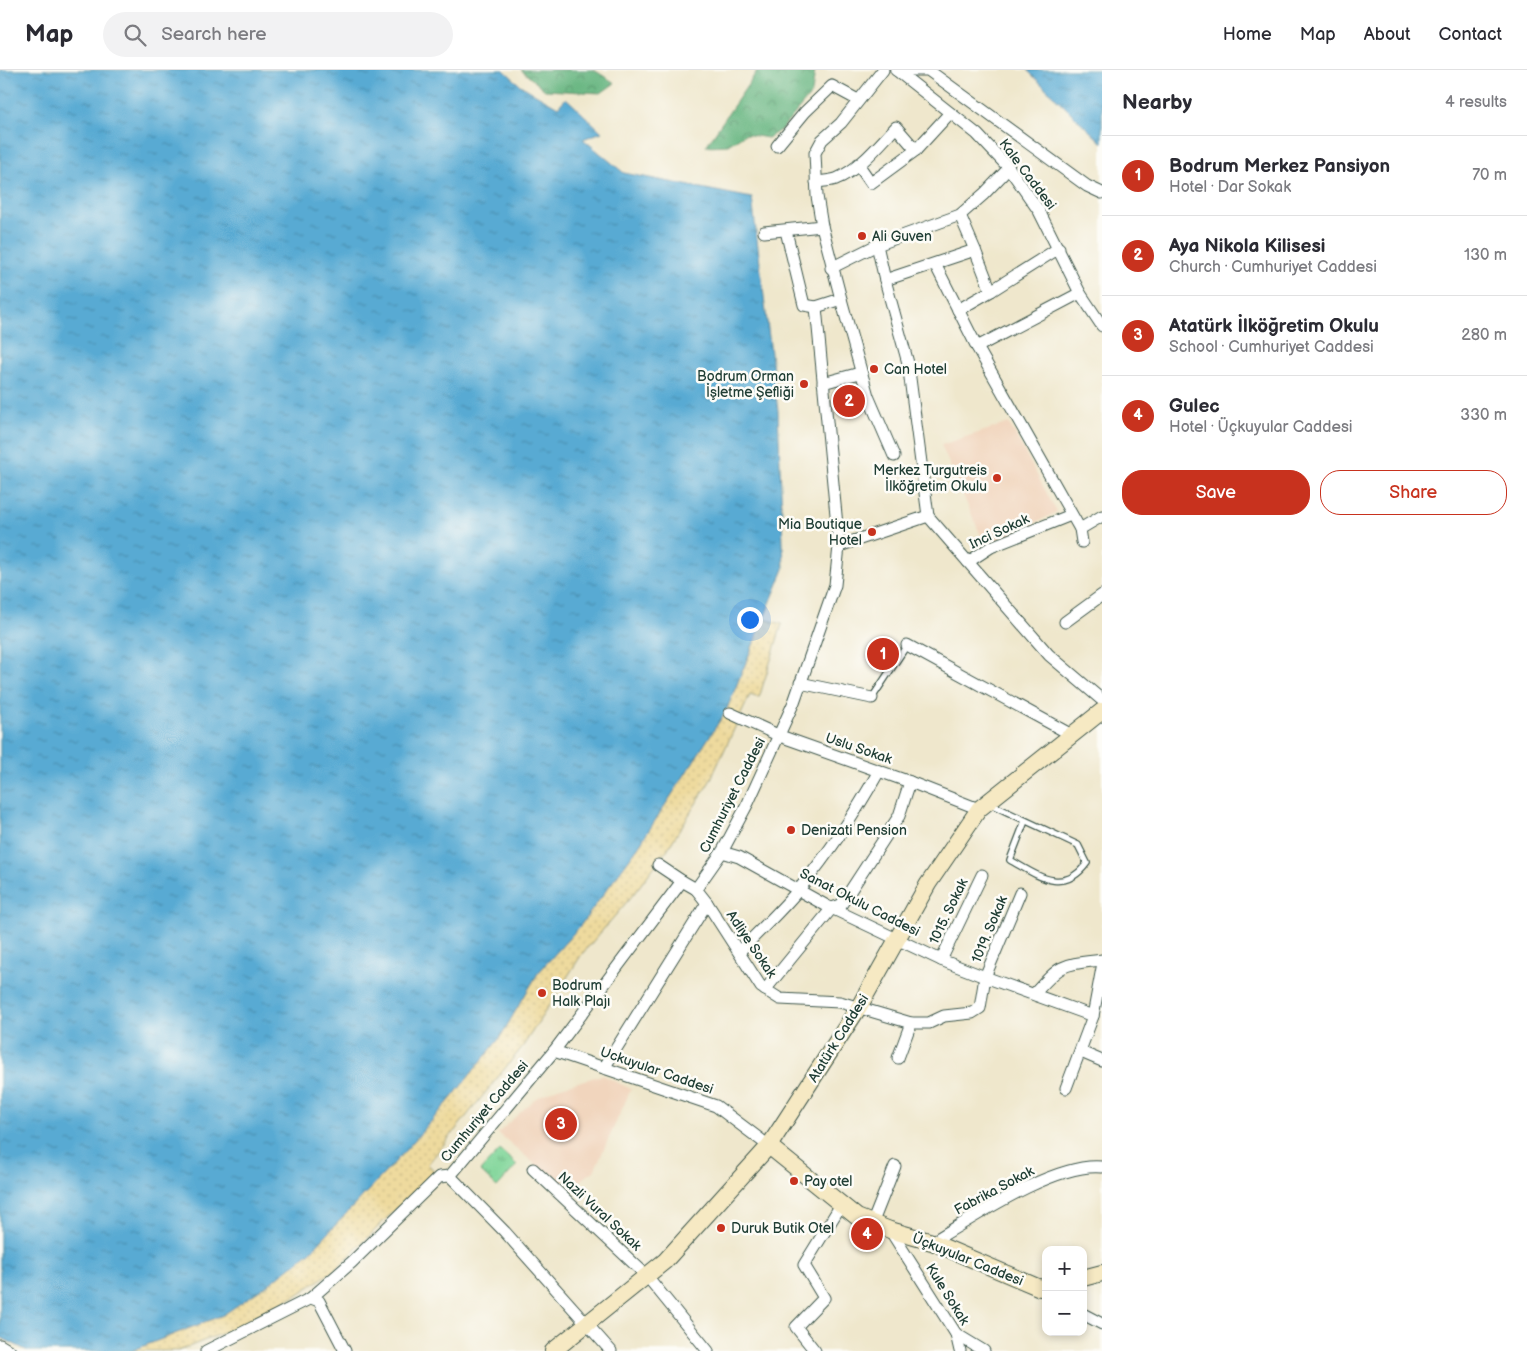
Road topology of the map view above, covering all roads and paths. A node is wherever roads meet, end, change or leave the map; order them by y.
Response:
1 (883, 70) edge
2 (896, 70) edge
3 (858, 100) junction
4 (950, 113) junction
5 (777, 146) dead end
6 (916, 150) junction
7 (858, 164) junction
8 (1009, 168) junction
9 (816, 182) junction
10 (1102, 193) edge
11 (960, 215) junction
12 (822, 226) junction
13 (786, 231) junction
14 (764, 232) dead end
15 (877, 245) junction
16 (1059, 248) junction
17 (975, 250) junction
18 (935, 264) junction
19 (831, 268) junction
20 (885, 280) junction
21 (991, 291) junction
22 (1080, 293) junction
23 (841, 298) junction
24 (816, 307) junction
25 (958, 310) junction
26 (1102, 326) edge
27 (977, 347) junction
28 (860, 373) junction
29 (823, 383) junction
30 (894, 456) dead end
31 (1071, 515) junction
32 (928, 516) junction
33 (1102, 516) edge
34 (1080, 529) junction
35 (1082, 542) dead end
36 (839, 546) junction
37 (968, 562) junction
38 (1102, 596) edge
39 (1065, 622) dead end
40 (907, 645) joint
41 (800, 683) junction
42 (872, 698) joint
43 (1102, 700) edge
44 (1102, 711) edge
45 (730, 713) dead end
46 (1070, 734) junction
47 (780, 736) junction
48 (879, 771) junction
49 (910, 782) junction
50 (983, 806) junction
51 (1025, 822) junction
52 (722, 852) junction
53 (658, 865) dead end
54 (982, 875) dead end
55 (682, 881) junction
56 (696, 889) junction
57 (800, 889) junction
58 (1020, 893) dead end
59 (707, 903) junction
60 (832, 908) junction
61 (897, 937) junction
62 (739, 952) junction
63 (941, 960) junction
64 (1102, 960) edge
65 (1102, 968) edge
66 (985, 977) junction
67 (765, 990) junction
68 (1034, 994) junction
69 (859, 1007) junction
70 (1093, 1016) junction
71 (911, 1023) junction
72 (554, 1051) junction
73 (1081, 1052) junction
74 (898, 1058) dead end
75 (1102, 1061) edge
76 (604, 1068) junction
77 (1066, 1088) dead end
78 (769, 1146) junction
79 (895, 1166) dead end
80 (1102, 1167) edge
81 (533, 1169) dead end
82 (450, 1176) junction
83 (841, 1206) junction
84 (872, 1224) junction
85 (890, 1230) junction
86 (932, 1242) junction
87 (1102, 1273) edge
88 (646, 1275) junction
89 (1087, 1277) edge
90 (1042, 1288) edge
91 (311, 1298) junction
92 (1087, 1316) edge
93 (586, 1323) junction
94 (1102, 1324) edge
95 (956, 1334) junction
96 (0, 1345) edge
97 (10, 1351) edge
98 (206, 1351) edge
99 (346, 1351) edge
100 (553, 1351) edge
101 (611, 1351) edge
102 (708, 1351) edge
103 (815, 1351) edge
104 (960, 1351) edge
105 (984, 1351) edge

1 - 3 street
2 - 4 street, Kale Caddesi
2 - 10 street
3 - 5 street
3 - 9 street
4 - 6 street
4 - 8 street, Kale Caddesi
6 - 7 street
6 - 7 street
7 - 9 street
8 - 11 street
8 - 16 street, Kale Caddesi
9 - 12 street
11 - 15 street
11 - 17 street
12 - 13 street
12 - 19 street
13 - 14 street
13 - 24 street
15 - 19 street
15 - 20 street
16 - 21 street
16 - 22 street, Kale Caddesi
17 - 18 street
17 - 21 street
18 - 20 street
18 - 25 street
19 - 23 street
20 - 32 street
21 - 25 street
22 - 26 street, Kale Caddesi
22 - 27 street
23 - 24 street
23 - 28 street
24 - 29 street, Cumhuriyet Caddesi
25 - 27 street
27 - 31 street
28 - 29 street
28 - 30 street
29 - 36 street, Cumhuriyet Caddesi
31 - 34 street
31 - 37 street, Inci Sokak
32 - 36 street
32 - 37 street, Inci Sokak
33 - 34 street
34 - 35 street
36 - 41 street, Cumhuriyet Caddesi
37 - 43 street
38 - 39 street
40 - 42 lane
40 - 46 street
41 - 42 street
41 - 47 street, Cumhuriyet Caddesi
44 - 46 street, Atatürk Caddesi
45 - 47 street, Uslu Sokak
46 - 50 street, Atatürk Caddesi
47 - 48 street, Uslu Sokak
47 - 52 street, Cumhuriyet Caddesi
48 - 49 street, Uslu Sokak
48 - 57 street
49 - 50 street, Uslu Sokak
49 - 60 street
50 - 51 lane
50 - 61 street, Atatürk Caddesi
51 - 51 lane
52 - 56 street, Cumhuriyet Caddesi
52 - 57 street, Sanat Okulu Caddesi
53 - 55 street
54 - 63 street, 1015. Sokak
55 - 56 street
55 - 72 street, Cumhuriyet Caddesi
56 - 59 street, Adliye Sokak
57 - 60 street, Sanat Okulu Caddesi
57 - 62 street
58 - 66 street, 1019. Sokak
59 - 62 street, Adliye Sokak
59 - 76 street
60 - 61 street, Sanat Okulu Caddesi
60 - 67 street
61 - 63 street, Sanat Okulu Caddesi
61 - 69 street, Atatürk Caddesi
62 - 67 street, Adliye Sokak
63 - 66 street, Sanat Okulu Caddesi
64 - 68 street
65 - 70 street
66 - 68 street
66 - 71 street, Adliye Sokak
67 - 69 street, Adliye Sokak
68 - 70 street
69 - 71 street, Adliye Sokak
69 - 78 street, Atatürk Caddesi
70 - 73 street
71 - 74 street
72 - 76 street, Uckuyular Caddesi
72 - 82 street, Cumhuriyet Caddesi
73 - 75 street
73 - 77 street
76 - 78 street, Uckuyular Caddesi
78 - 83 street, Üçkuyular Caddesi
78 - 88 street, Atatürk Caddesi
79 - 84 street
80 - 86 street, Fabrika Sokak
81 - 88 street, Nazli Vural Sokak
82 - 91 street, Cumhuriyet Caddesi
82 - 93 street
83 - 84 street, Üçkuyular Caddesi
83 - 103 street
84 - 85 street, Üçkuyular Caddesi
85 - 86 street, Üçkuyular Caddesi
85 - 95 street, Kule Sokak
86 - 90 street, Üçkuyular Caddesi
87 - 89 street
88 - 93 street, Atatürk Caddesi
88 - 102 street, Nazli Vural Sokak
91 - 98 street, Cumhuriyet Caddesi
91 - 99 street
92 - 94 street
93 - 100 street, Atatürk Caddesi
93 - 101 street
95 - 104 street, Kule Sokak
95 - 105 street
96 - 97 street

